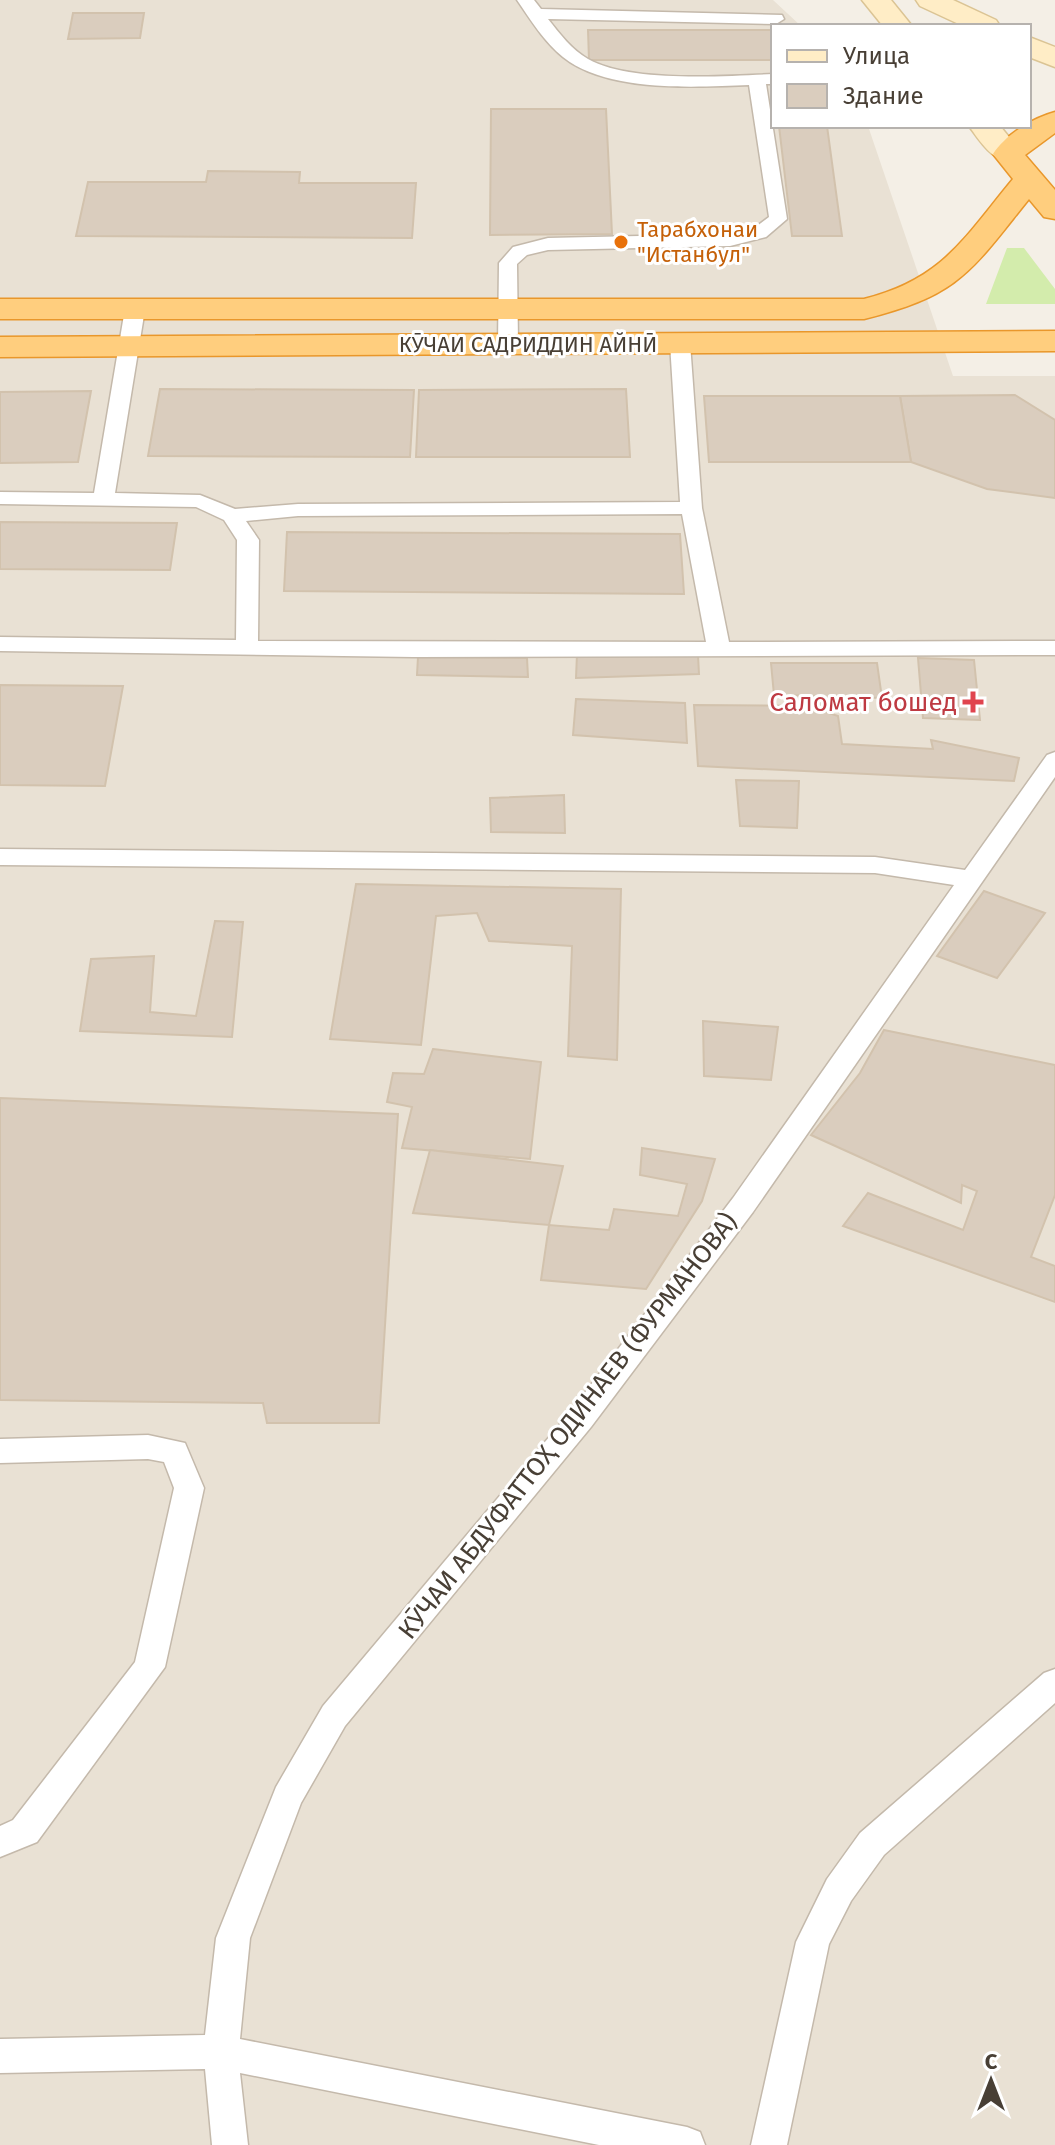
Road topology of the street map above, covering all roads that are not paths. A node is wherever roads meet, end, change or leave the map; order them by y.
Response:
1 (876, 0) edge
2 (930, 0) edge
3 (531, 7) edge
4 (776, 19) dead end
5 (896, 24) edge
6 (982, 24) edge
7 (1031, 47) edge
8 (1055, 58) edge
9 (765, 80) edge
10 (1055, 121) edge
11 (986, 128) edge
12 (1008, 154) junction
13 (1029, 179) junction
14 (1055, 210) edge
15 (508, 307) junction
16 (0, 309) edge
17 (135, 309) junction
18 (1055, 341) edge
19 (680, 343) junction
20 (508, 344) junction
21 (128, 346) junction
22 (0, 347) edge
23 (0, 498) edge
24 (104, 498) junction
25 (691, 508) junction
26 (232, 516) junction
27 (0, 644) edge
28 (247, 648) junction
29 (1055, 648) edge
30 (719, 650) junction
31 (1055, 760) edge
32 (0, 857) edge
33 (973, 880) junction
34 (0, 1451) edge
35 (1055, 1683) edge
36 (0, 1842) edge
37 (221, 2052) junction
38 (0, 2056) edge
39 (230, 2145) edge
40 (687, 2145) edge
41 (769, 2145) edge

1 - 5 main road
2 - 6 main road
3 - 4 lane
3 - 9 lane
7 - 8 main road
9 - 15 lane
10 - 12 highway
11 - 12 main road
12 - 13 highway
13 - 14 highway
13 - 15 highway, КӮЧАИ САДРИДДИН АЙНӢ
15 - 17 highway, КӮЧАИ САДРИДДИН АЙНӢ
15 - 20 lane
16 - 17 highway, КӮЧАИ САДРИДДИН АЙНӢ
17 - 21 lane
18 - 19 highway, КӮЧАИ САДРИДДИН АЙНӢ
19 - 20 highway, КӮЧАИ САДРИДДИН АЙНӢ
19 - 25 lane
20 - 21 highway, КӮЧАИ САДРИДДИН АЙНӢ
21 - 22 highway, КӮЧАИ САДРИДДИН АЙНӢ
21 - 24 lane
23 - 24 lane
24 - 26 lane
25 - 26 lane
25 - 30 lane
26 - 28 lane
27 - 28 lane
28 - 30 lane
29 - 30 lane
31 - 33 lane, КӮЧАИ АБДУФАТТОҲ ОДИНАЕВ (ФУРМАНОВА)
32 - 33 lane
33 - 37 lane, КӮЧАИ АБДУФАТТОҲ ОДИНАЕВ (ФУРМАНОВА)
34 - 36 lane
35 - 41 lane
37 - 38 lane
37 - 39 lane, КӮЧАИ АБДУФАТТОҲ ОДИНАЕВ (ФУРМАНОВА)
37 - 40 lane

